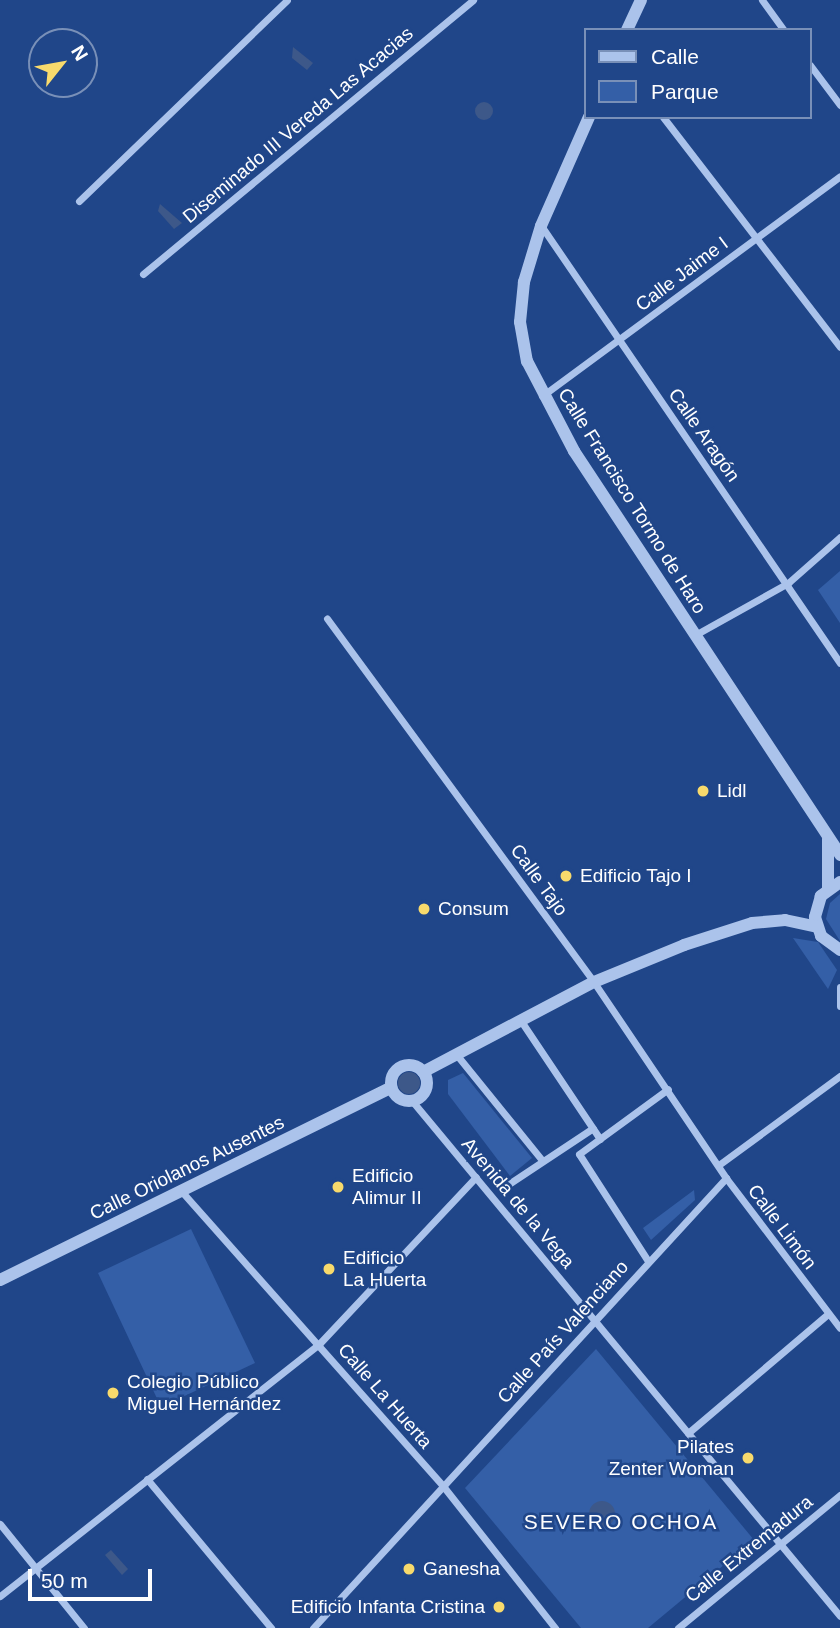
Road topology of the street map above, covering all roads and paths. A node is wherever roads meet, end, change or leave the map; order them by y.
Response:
1 (287, 0) edge
2 (473, 0) edge
3 (640, 0) edge
4 (762, 0) edge
5 (628, 28) edge
6 (783, 28) edge
7 (812, 68) edge
8 (840, 105) edge
9 (588, 119) edge
10 (665, 119) edge
11 (840, 176) edge
12 (79, 201) dead end
13 (541, 226) junction
14 (755, 239) junction
15 (143, 274) dead end
16 (619, 340) junction
17 (840, 348) edge
18 (542, 396) junction
19 (840, 537) edge
20 (788, 583) junction
21 (327, 618) dead end
22 (695, 635) junction
23 (840, 663) edge
24 (828, 839) junction
25 (840, 855) edge
26 (834, 885) edge
27 (816, 906) junction
28 (785, 920) junction
29 (817, 927) junction
30 (840, 950) edge
31 (594, 982) junction
32 (840, 987) edge
33 (839, 1004) edge
34 (521, 1021) junction
35 (456, 1054) junction
36 (424, 1072) junction
37 (840, 1076) edge
38 (391, 1088) junction
39 (668, 1089) junction
40 (413, 1102) junction
41 (593, 1128) junction
42 (600, 1139) junction
43 (541, 1159) junction
44 (720, 1164) junction
45 (477, 1177) junction
46 (726, 1178) junction
47 (501, 1189) dead end
48 (183, 1193) junction
49 (648, 1261) junction
50 (0, 1280) edge
51 (828, 1314) junction
52 (595, 1320) junction
53 (840, 1328) edge
54 (318, 1344) junction
55 (688, 1433) junction
56 (148, 1479) junction
57 (443, 1486) junction
58 (840, 1495) edge
59 (0, 1524) edge
60 (780, 1544) junction
61 (33, 1569) junction
62 (0, 1596) edge
63 (840, 1616) edge
64 (84, 1628) edge
65 (271, 1628) edge
66 (313, 1628) edge
67 (555, 1628) edge
68 (678, 1628) edge

1 - 12 street
2 - 15 street, Diseminado III Vereda Las Acacias
3 - 5 street
4 - 6 street
7 - 8 street
9 - 13 street, Calle Francisco Tormo de Haro
10 - 14 street
11 - 14 street, Calle Jaime I
13 - 16 street, Calle Aragón
13 - 18 street, Calle Francisco Tormo de Haro
14 - 16 street, Calle Jaime I
14 - 17 street
16 - 18 street, Calle Jaime I
16 - 20 street, Calle Aragón
18 - 22 street, Calle Francisco Tormo de Haro
19 - 20 street
20 - 22 street
20 - 23 street, Calle Aragón
21 - 31 street, Calle Tajo
22 - 24 street, Calle Francisco Tormo de Haro
24 - 25 street, Calle Francisco Tormo de Haro
24 - 26 street
26 - 27 street
27 - 28 street
27 - 29 street
28 - 29 street
28 - 31 street
29 - 30 street
31 - 34 street
31 - 39 street, Calle Tajo
32 - 33 street
34 - 35 street
34 - 41 street
35 - 36 street
35 - 43 street
36 - 38 street
36 - 40 street
37 - 44 street
38 - 40 street
38 - 48 street, Calle Oriolanos Ausentes
39 - 42 street
39 - 44 street, Calle Tajo
40 - 45 street, Avenida de la Vega
41 - 42 street
41 - 43 street
42 - 49 street
43 - 47 street
44 - 46 street
45 - 52 street, Avenida de la Vega
45 - 54 street
46 - 49 street, Calle País Valenciano
46 - 51 street, Calle Limón
48 - 50 street, Calle Oriolanos Ausentes
48 - 54 street, Calle La Huerta
49 - 52 street, Calle País Valenciano
51 - 53 street, Calle Limón
51 - 55 street
52 - 55 street, Avenida de la Vega
52 - 57 street, Calle País Valenciano
54 - 56 street
54 - 57 street, Calle La Huerta
55 - 60 street, Avenida de la Vega
56 - 61 street
56 - 65 street
57 - 66 street, Calle País Valenciano
57 - 67 street, Calle La Huerta
58 - 60 street, Calle Extremadura
59 - 61 street
60 - 63 street, Avenida de la Vega
60 - 68 street, Calle Extremadura
61 - 62 street
61 - 64 street

